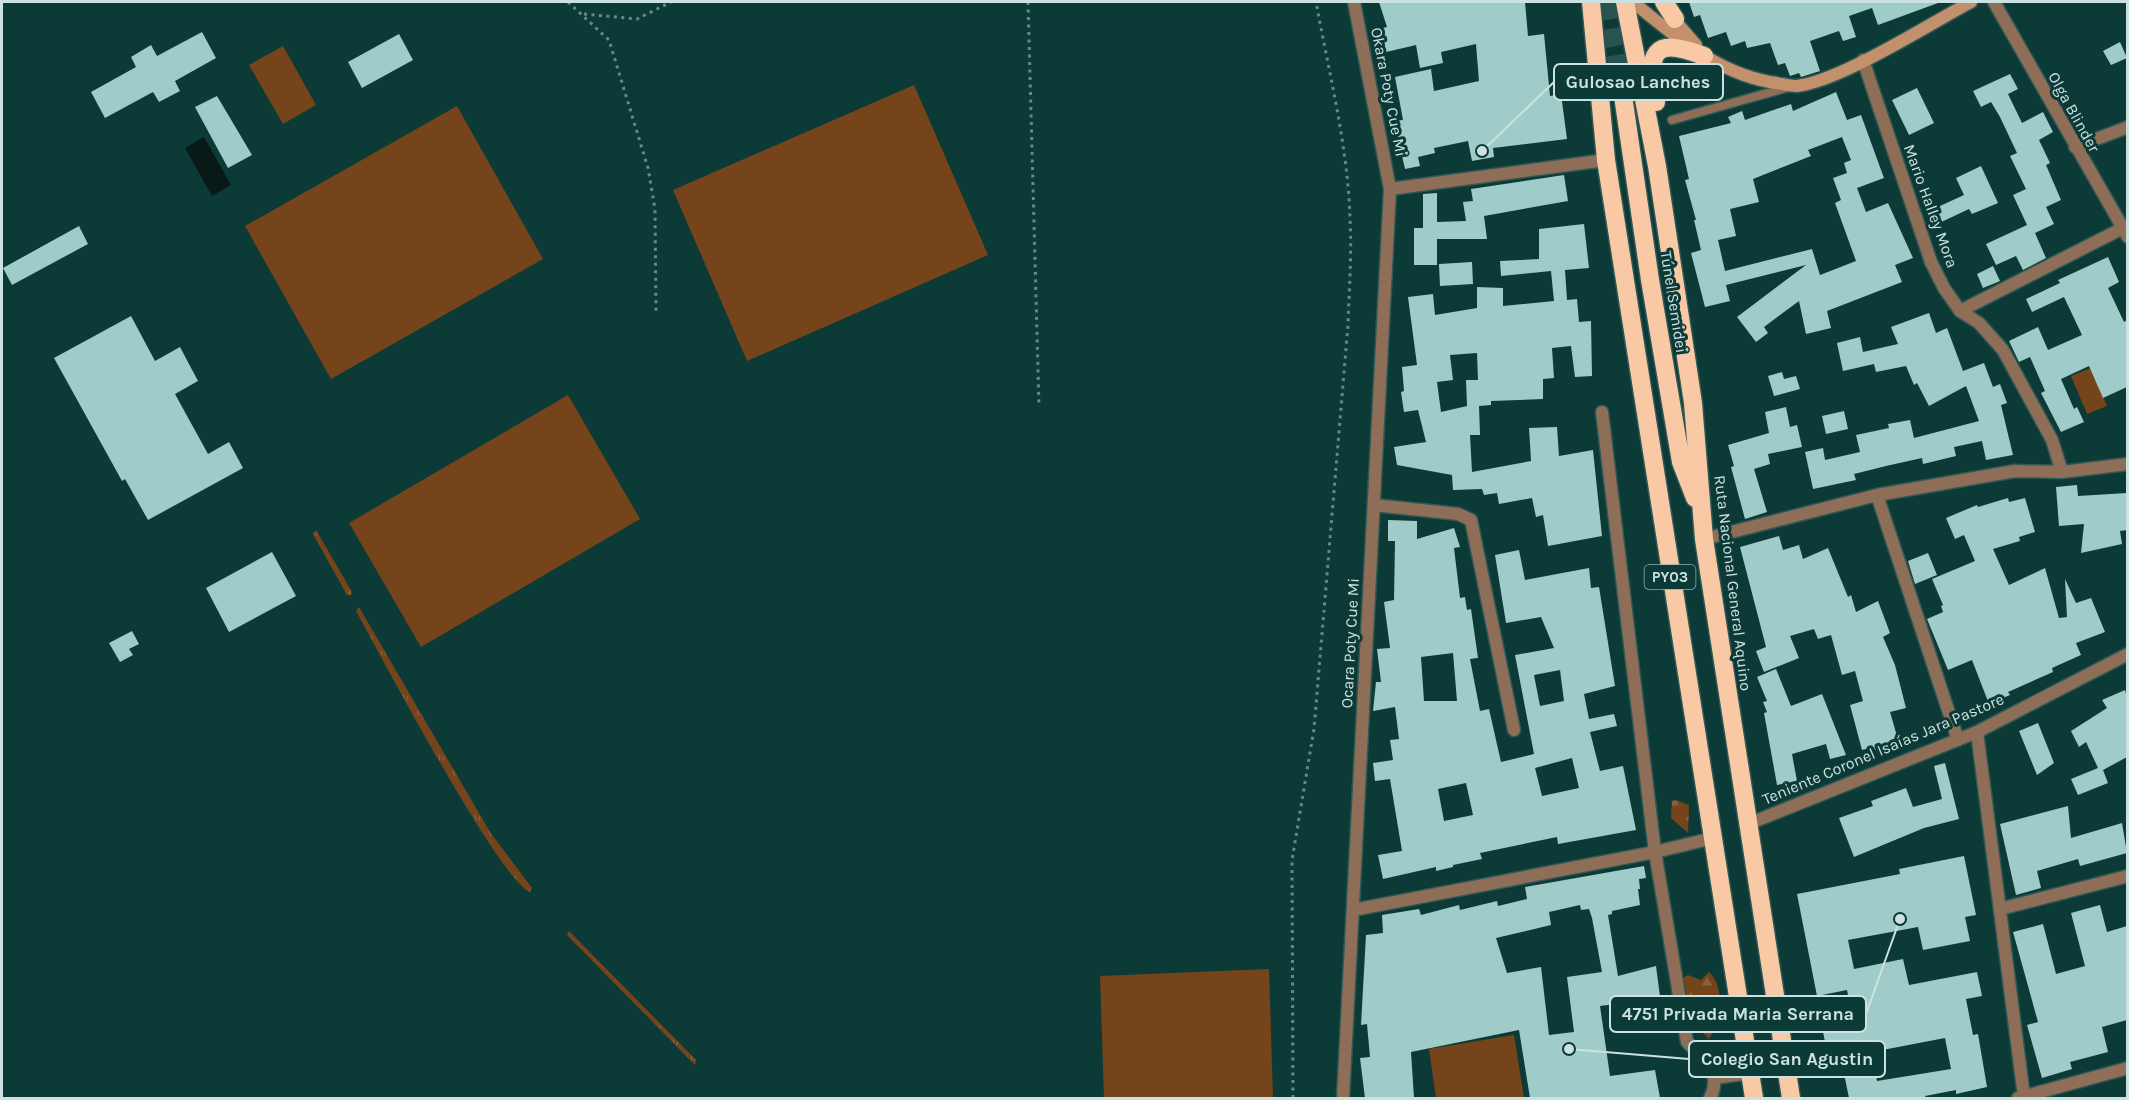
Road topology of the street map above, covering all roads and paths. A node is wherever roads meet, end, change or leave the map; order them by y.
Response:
1 (568, 2) edge
2 (671, 2) edge
3 (1028, 2) edge
4 (1316, 2) edge
5 (1354, 2) edge
6 (1578, 2) edge
7 (1591, 2) edge
8 (1625, 2) edge
9 (1633, 2) edge
10 (1656, 2) edge
11 (1664, 2) edge
12 (1971, 2) edge
13 (1994, 2) edge
14 (1674, 10) edge
15 (584, 14) junction
16 (1598, 54) junction
17 (1704, 56) junction
18 (1863, 60) junction
19 (1793, 86) junction
20 (1622, 89) tunnel mouth
21 (1672, 120) dead end
22 (2127, 127) edge
23 (2075, 147) junction
24 (1606, 160) junction
25 (1657, 166) junction
26 (1390, 189) junction
27 (2125, 233) edge
28 (1960, 310) junction
29 (656, 311) dead end
30 (1039, 407) dead end
31 (1602, 412) dead end
32 (2127, 464) edge
33 (2062, 472) junction
34 (1877, 495) junction
35 (1374, 505) junction
36 (1703, 517) junction
37 (1704, 539) junction
38 (2127, 654) edge
39 (1514, 730) dead end
40 (1977, 732) junction
41 (1958, 740) junction
42 (1748, 824) junction
43 (1713, 838) junction
44 (1655, 852) junction
45 (2127, 876) edge
46 (2000, 909) junction
47 (1353, 910) junction
48 (2127, 1068) edge
49 (1750, 1075) junction
50 (1715, 1080) junction
51 (1293, 1098) edge
52 (1343, 1098) edge
53 (1710, 1098) edge
54 (1754, 1098) edge
55 (1791, 1098) edge
56 (2020, 1098) edge

1 - 15 path
2 - 15 path
3 - 30 path
4 - 51 path
5 - 26 street, Okara Poty Cue Mi
6 - 16 highway
7 - 16 highway, PY03
8 - 25 highway, Ruta Nacional General Aquino / PY03
9 - 17 street
10 - 14 street
11 - 14 highway
12 - 18 street
13 - 23 street, Olga Blinder
14 - 17 street
15 - 29 path
16 - 24 highway, PY03
17 - 19 street
17 - 25 highway
18 - 19 street
18 - 28 street, Mario Halley Mora
19 - 21 lane
20 - 36 highway, Túnel Semidei
22 - 23 street
23 - 27 street, Olga Blinder
24 - 26 street
24 - 43 highway, PY03
25 - 36 highway, Ruta Nacional General Aquino / PY03
26 - 35 street, Ocara Poty Cue Mi
27 - 28 street
28 - 33 street, Mario Halley Mora
31 - 44 street
32 - 33 street
33 - 34 street
34 - 37 street
34 - 41 street
35 - 39 street
35 - 47 street, Ocara Poty Cue Mi
36 - 37 highway, Ruta Nacional General Aquino / PY03
37 - 42 highway, Ruta Nacional General Aquino / PY03
38 - 40 street, Teniente Coronel Isaías Jara Pastore
40 - 41 street, Teniente Coronel Isaías Jara Pastore
40 - 46 street
41 - 42 street, Teniente Coronel Isaías Jara Pastore
42 - 55 highway, Ruta Nacional General Aquino / PY03
43 - 44 street
43 - 49 highway, PY03
44 - 47 street
44 - 50 street
45 - 46 street
46 - 56 street
47 - 52 street, Ocara Poty Cue Mi
48 - 56 street
49 - 50 lane
49 - 54 highway, PY03
50 - 53 street

